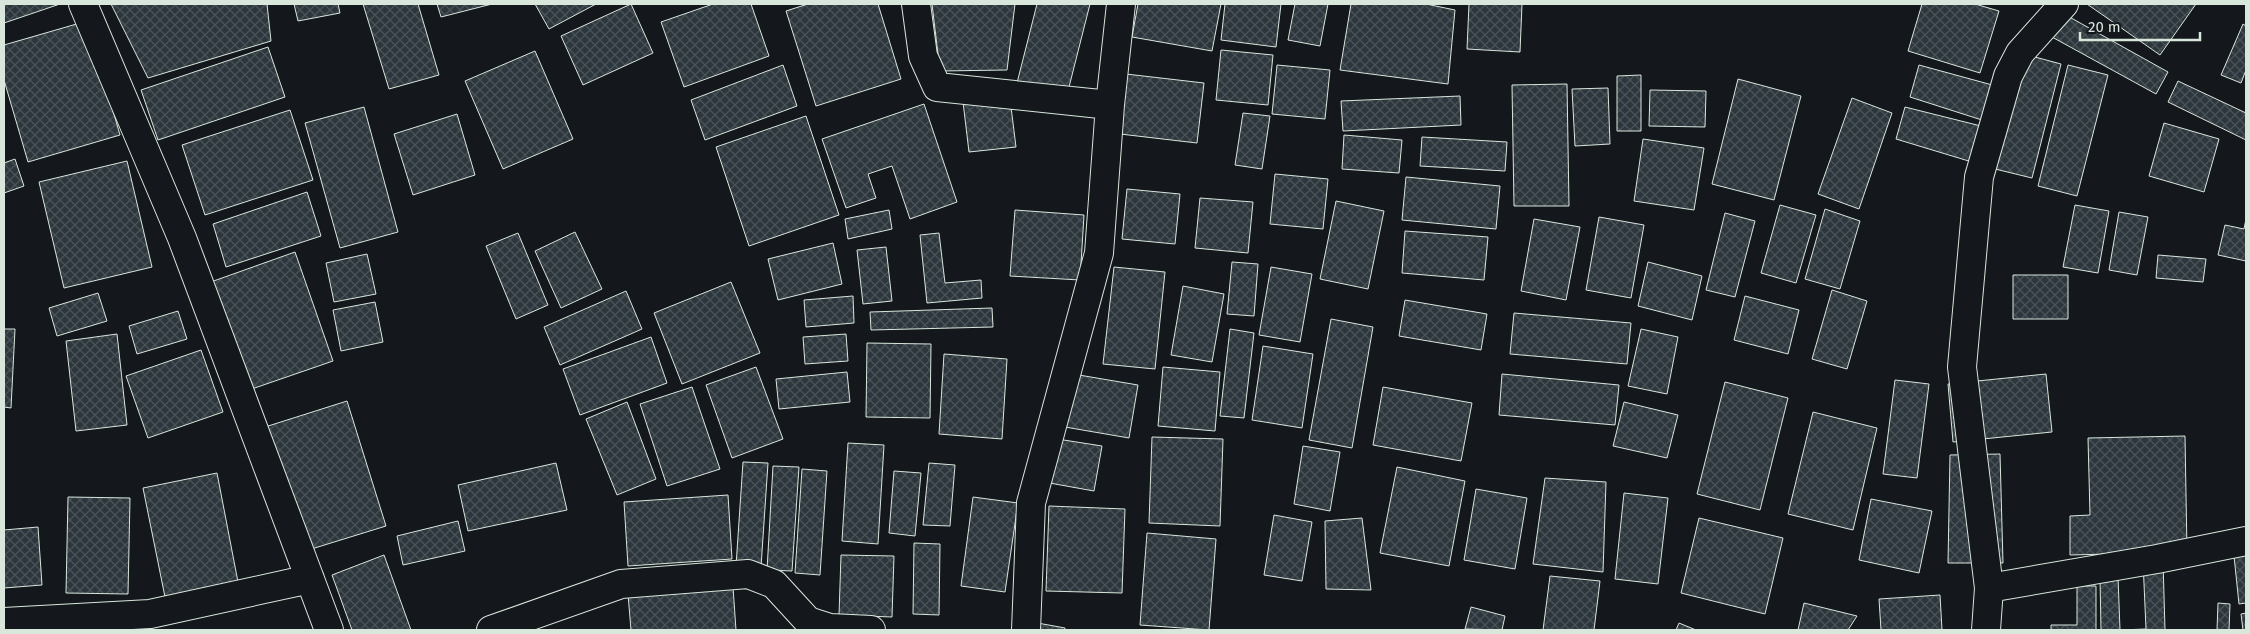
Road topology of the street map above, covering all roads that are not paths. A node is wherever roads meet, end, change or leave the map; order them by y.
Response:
1 (83, 4) edge
2 (916, 4) edge
3 (1121, 4) edge
4 (2064, 4) edge
5 (1110, 105) junction
6 (2246, 541) edge
7 (310, 579) junction
8 (1989, 588) junction
9 (4, 622) edge
10 (330, 630) edge
11 (491, 630) edge
12 (871, 630) edge
13 (1026, 630) edge
14 (1986, 630) edge

1 - 7 street
2 - 5 street
3 - 5 street
4 - 8 street
5 - 13 street
6 - 8 street
7 - 9 street
7 - 10 street
8 - 14 street
11 - 12 street

